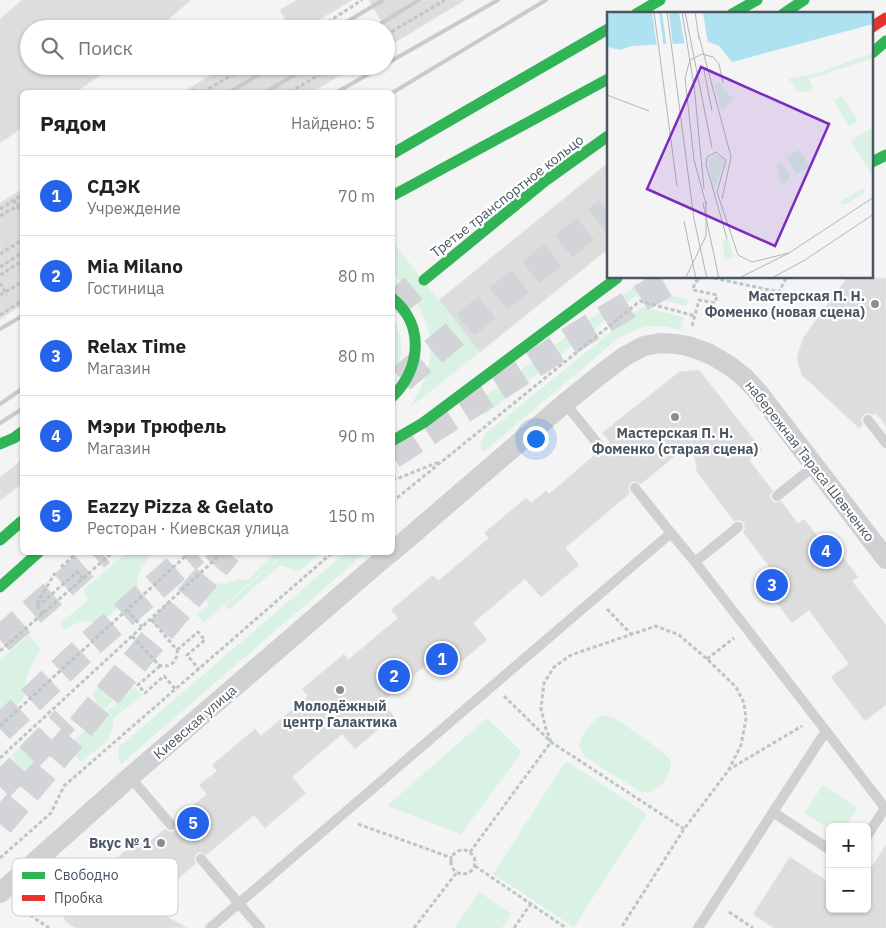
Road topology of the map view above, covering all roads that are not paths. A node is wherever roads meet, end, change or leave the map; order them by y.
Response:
1 (660, 0) edge
2 (758, 0) edge
3 (804, 0) edge
4 (639, 12) edge
5 (736, 12) edge
6 (743, 12) edge
7 (786, 12) edge
8 (886, 18) edge
9 (874, 26) edge
10 (607, 31) edge
11 (886, 41) edge
12 (874, 51) edge
13 (607, 81) edge
14 (607, 123) edge
15 (607, 137) edge
16 (395, 152) edge
17 (886, 155) edge
18 (874, 161) edge
19 (545, 181) junction
20 (395, 194) edge
21 (616, 279) edge
22 (424, 280) tunnel mouth
23 (395, 300) edge
24 (730, 366) joint
25 (395, 394) edge
26 (565, 403) junction
27 (868, 420) dead end
28 (20, 434) edge
29 (395, 439) edge
30 (886, 443) edge
31 (0, 444) edge
32 (602, 449) dead end
33 (814, 466) junction
34 (635, 488) dead end
35 (777, 496) dead end
36 (20, 523) edge
37 (738, 527) dead end
38 (671, 533) junction
39 (0, 540) edge
40 (395, 549) edge
41 (37, 555) edge
42 (389, 555) edge
43 (886, 559) edge
44 (695, 562) junction
45 (0, 587) edge
46 (826, 731) junction
47 (130, 777) junction
48 (772, 812) junction
49 (171, 824) dead end
50 (871, 830) edge
51 (826, 847) edge
52 (39, 858) edge
53 (201, 859) dead end
54 (12, 882) edge
55 (0, 893) edge
56 (238, 903) junction
57 (210, 928) edge
58 (260, 928) edge
59 (699, 928) edge

1 - 4 main road
2 - 5 main road
2 - 6 main road
3 - 7 main road
8 - 9 main road
10 - 16 main road
11 - 12 main road
13 - 20 main road
14 - 19 main road
15 - 19 main road, Третье транспортное кольцо
17 - 18 main road
19 - 22 main road, Третье транспортное кольцо
21 - 29 main road
23 - 25 main road
24 - 26 street, Киевская улица
24 - 33 street, набережная Тараса Шевченко
26 - 32 lane
26 - 40 street, Киевская улица
27 - 30 lane
28 - 31 main road
33 - 35 lane
33 - 43 street, набережная Тараса Шевченко
34 - 38 lane
36 - 39 main road
37 - 44 lane
38 - 44 lane
38 - 56 lane
41 - 45 main road
42 - 47 street, Киевская улица
44 - 46 lane
46 - 48 lane
46 - 50 lane
47 - 49 lane
47 - 52 street, Киевская улица
48 - 51 lane
48 - 59 lane
53 - 56 lane
54 - 55 street, Киевская улица
56 - 57 lane
56 - 58 lane

